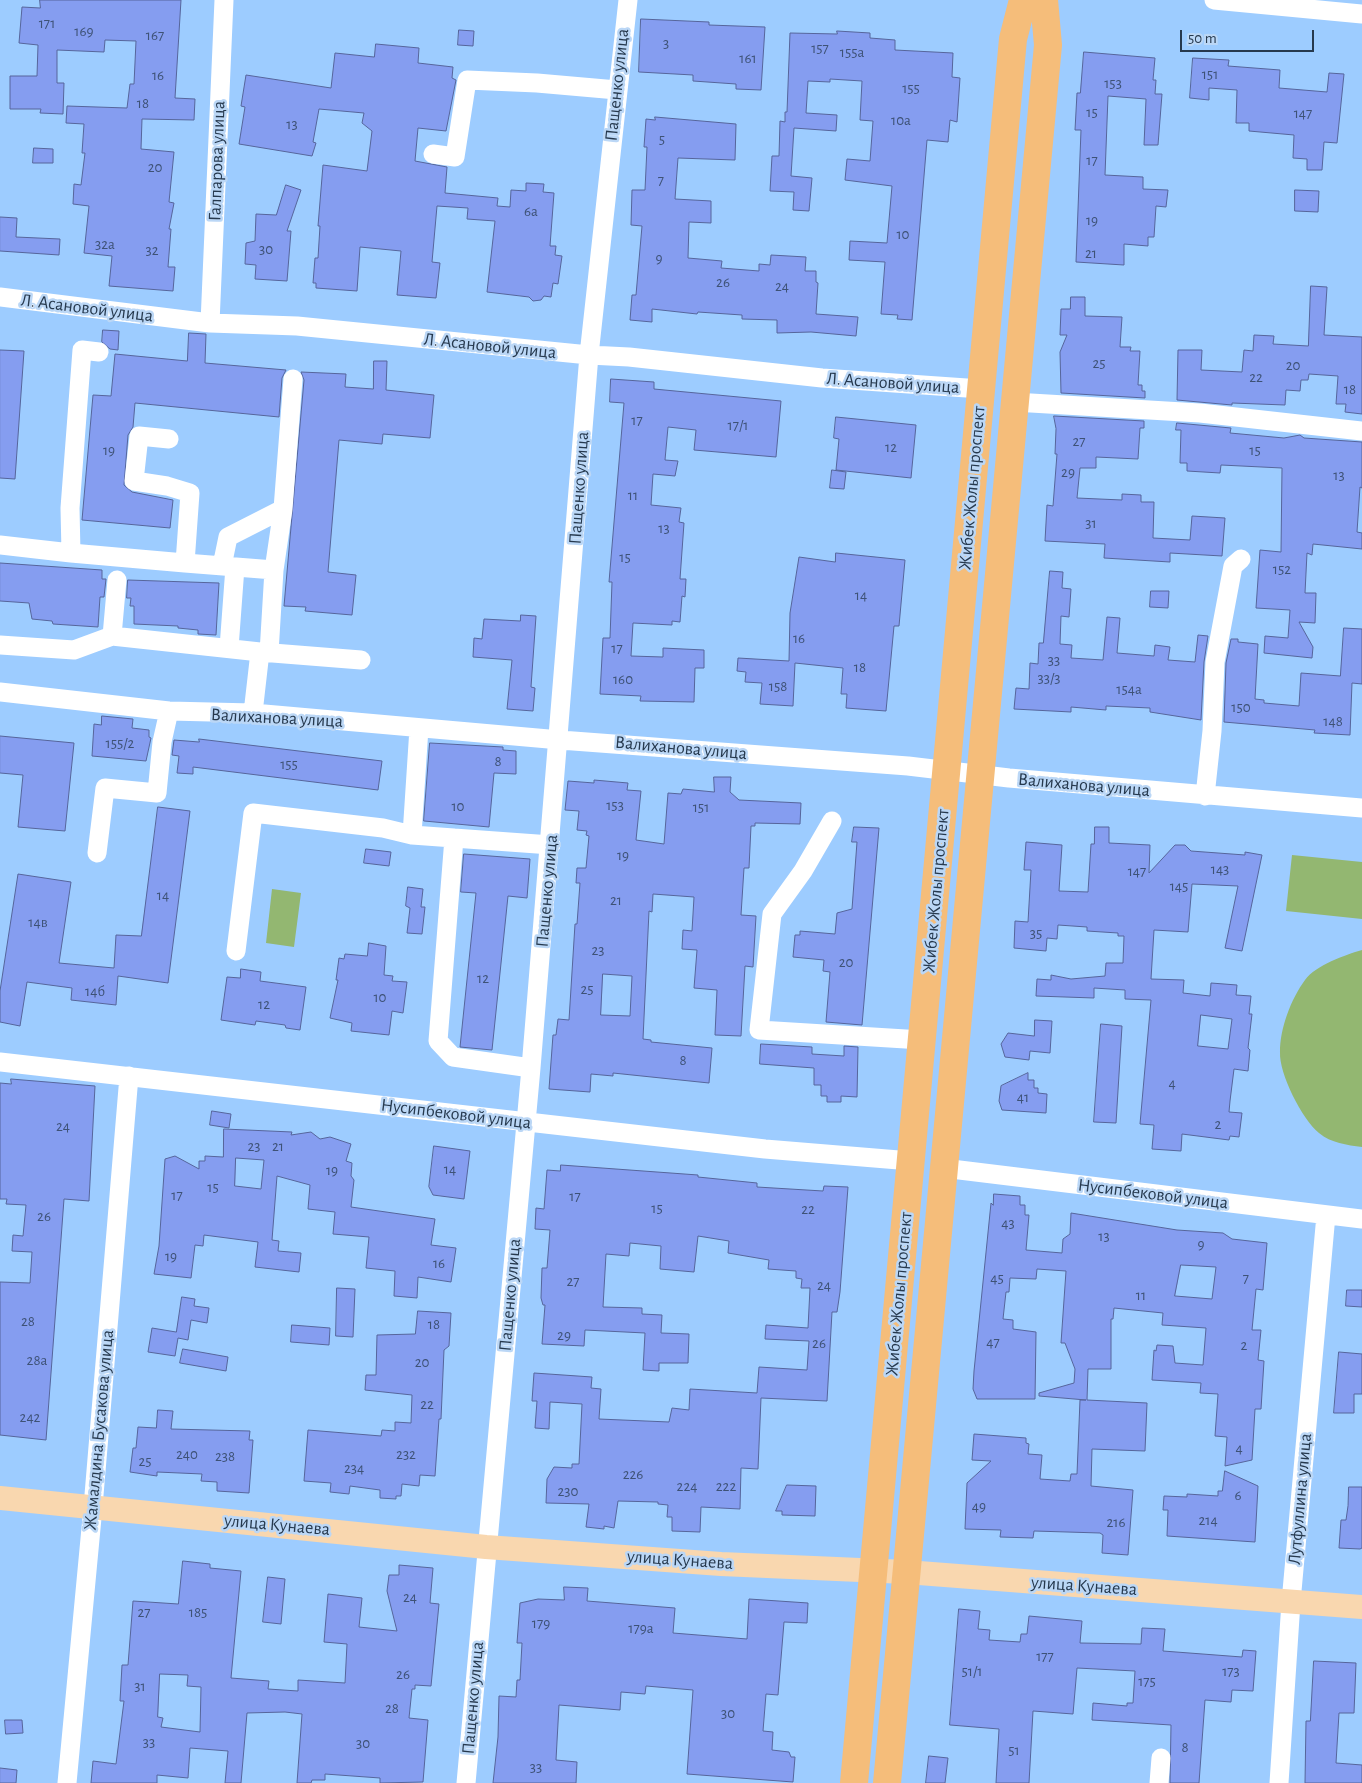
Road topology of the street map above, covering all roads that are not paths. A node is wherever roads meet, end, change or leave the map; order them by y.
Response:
1 (224, 0) edge
2 (628, 0) edge
3 (1023, 0) edge
4 (1044, 0) edge
5 (1214, 0) edge
6 (1362, 14) edge
7 (617, 90) junction
8 (434, 154) dead end
9 (0, 297) edge
10 (210, 323) junction
11 (99, 352) dead end
12 (589, 356) junction
13 (293, 379) dead end
14 (981, 389) junction
15 (1014, 402) junction
16 (1362, 431) edge
17 (169, 439) dead end
18 (283, 509) junction
19 (0, 545) edge
20 (71, 553) junction
21 (1241, 559) dead end
22 (185, 563) junction
23 (228, 567) junction
24 (274, 570) junction
25 (117, 580) dead end
26 (112, 636) junction
27 (0, 645) edge
28 (229, 648) junction
29 (264, 653) junction
30 (361, 660) dead end
31 (0, 692) edge
32 (169, 711) junction
33 (253, 713) junction
34 (419, 728) junction
35 (560, 740) junction
36 (946, 771) junction
37 (980, 775) junction
38 (1205, 796) junction
39 (1362, 808) edge
40 (832, 821) dead end
41 (412, 835) junction
42 (454, 838) junction
43 (550, 844) junction
44 (96, 853) dead end
45 (236, 951) dead end
46 (922, 1040) junction
47 (0, 1062) edge
48 (531, 1068) junction
49 (129, 1076) junction
50 (526, 1122) junction
51 (911, 1162) junction
52 (943, 1168) junction
53 (1326, 1215) junction
54 (1362, 1219) edge
55 (0, 1498) edge
56 (93, 1507) junction
57 (486, 1547) junction
58 (873, 1571) junction
59 (906, 1572) junction
60 (1291, 1602) junction
61 (1362, 1607) edge
62 (1161, 1758) dead end
63 (67, 1783) edge
64 (466, 1783) edge
65 (854, 1783) edge
66 (887, 1783) edge
67 (1159, 1783) edge
68 (1279, 1783) edge

1 - 10 street, Галпарова улица
2 - 7 street, Пащенко улица
3 - 14 highway, Жибек Жолы проспект
4 - 15 highway, Жибек Жолы проспект
5 - 6 street
7 - 8 street
7 - 12 street, Пащенко улица
9 - 10 street, Л. Асановой улица
10 - 12 street, Л. Асановой улица
11 - 20 street
12 - 14 street, Л. Асановой улица
12 - 35 street, Пащенко улица
13 - 18 street
14 - 36 highway, Жибек Жолы проспект
15 - 16 street
15 - 37 highway, Жибек Жолы проспект
17 - 22 street
18 - 23 street
18 - 24 street
19 - 20 street
20 - 22 street
21 - 38 street
22 - 23 street
23 - 24 street
23 - 28 street
24 - 29 street
25 - 26 street
26 - 27 street
26 - 28 street
28 - 29 street
29 - 30 street
29 - 33 street
31 - 32 street, Валиханова улица
32 - 33 street, Валиханова улица
32 - 44 street
33 - 34 street, Валиханова улица
34 - 35 street, Валиханова улица
34 - 41 street
35 - 36 street, Валиханова улица
35 - 43 street, Пащенко улица
36 - 37 street, Валиханова улица
36 - 46 highway, Жибек Жолы проспект
37 - 38 street, Валиханова улица
37 - 52 highway, Жибек Жолы проспект
38 - 39 street, Валиханова улица
40 - 46 street
41 - 42 street
41 - 45 street
42 - 43 street
42 - 48 street
43 - 48 street, Пащенко улица
46 - 51 highway, Жибек Жолы проспект
47 - 49 street, Нусипбековой улица
48 - 50 street, Пащенко улица
49 - 50 street, Нусипбековой улица
49 - 56 street, Жамалдина Бусакова улица
50 - 51 street, Нусипбековой улица
50 - 57 street, Пащенко улица
51 - 58 highway, Жибек Жолы проспект
52 - 53 street, Нусипбековой улица
52 - 59 highway, Жибек Жолы проспект
53 - 54 street, Нусипбековой улица
53 - 60 street, Лутфуллина улица
55 - 56 main road, улица Кунаева
56 - 57 main road, улица Кунаева
56 - 63 street, Жамалдина Бусакова улица
57 - 58 main road, улица Кунаева
57 - 64 street, Пащенко улица
58 - 59 main road, улица Кунаева
58 - 65 highway, Жибек Жолы проспект
59 - 60 main road, улица Кунаева
59 - 66 highway, Жибек Жолы проспект
60 - 61 main road, улица Кунаева
60 - 68 street, Лутфуллина улица
62 - 67 street

